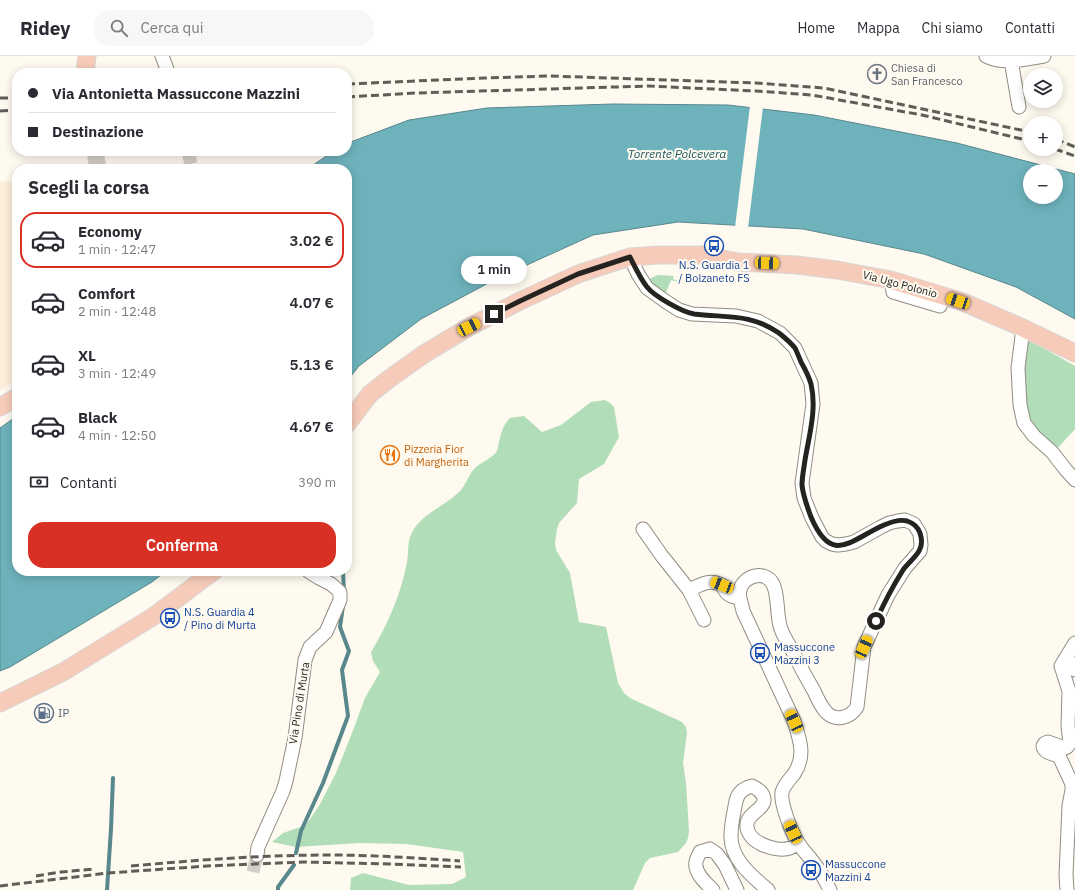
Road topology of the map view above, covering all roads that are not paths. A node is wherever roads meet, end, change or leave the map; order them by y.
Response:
1 (87, 56) edge
2 (162, 56) edge
3 (986, 56) edge
4 (1044, 56) edge
5 (1011, 60) junction
6 (86, 68) edge
7 (167, 68) edge
8 (1020, 107) dead end
9 (630, 257) junction
10 (891, 280) junction
11 (940, 306) dead end
12 (1023, 328) junction
13 (1075, 353) edge
14 (12, 400) edge
15 (0, 407) edge
16 (352, 417) edge
17 (1075, 480) edge
18 (643, 528) dead end
19 (207, 576) edge
20 (316, 576) edge
21 (689, 590) junction
22 (740, 598) junction
23 (704, 620) dead end
24 (1075, 642) edge
25 (1067, 656) junction
26 (1075, 670) edge
27 (0, 703) edge
28 (798, 843) junction
29 (257, 855) tunnel mouth
30 (817, 866) junction
31 (714, 890) edge
32 (737, 890) edge
33 (768, 890) edge
34 (820, 890) edge
35 (830, 890) edge
36 (1067, 890) edge

1 - 6 main road
2 - 7 street
3 - 5 street
4 - 5 street
5 - 8 street
9 - 10 main road, Via Ugo Polonio
9 - 16 main road, Via Ugo Polonio
9 - 22 street
10 - 11 street
10 - 12 main road, Via Ugo Polonio
12 - 13 main road, Via Ugo Polonio
12 - 17 street
14 - 15 main road
18 - 21 street
19 - 27 main road
20 - 29 street, Via Pino di Murta
21 - 22 street
21 - 23 street
22 - 28 street
24 - 25 street
25 - 26 street
25 - 36 street
28 - 30 street
28 - 33 street
30 - 34 street
30 - 35 street
31 - 32 street

